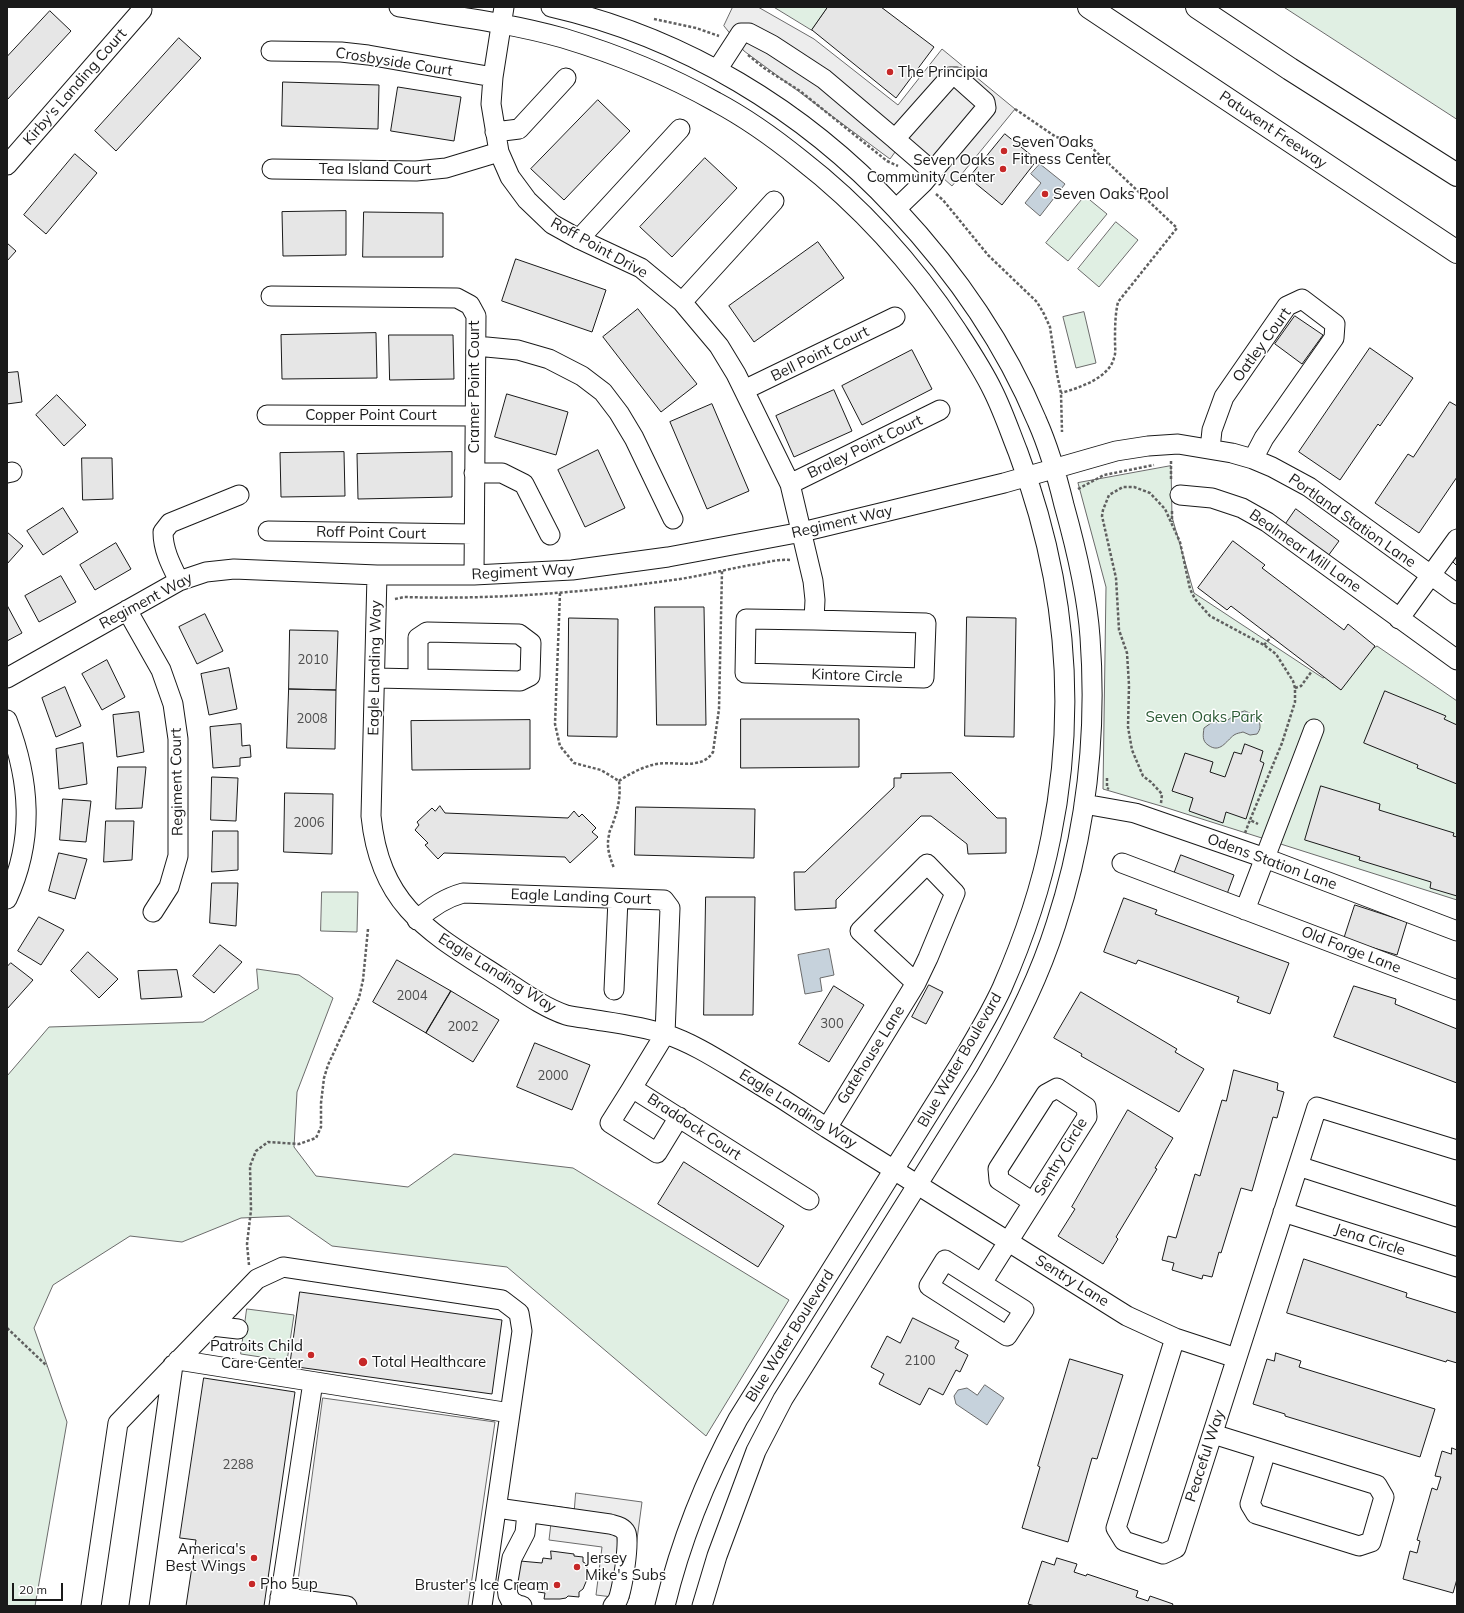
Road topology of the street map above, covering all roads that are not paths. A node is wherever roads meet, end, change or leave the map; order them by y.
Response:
1 (399, 7) edge
2 (551, 7) edge
3 (1089, 7) edge
4 (1197, 7) edge
5 (142, 10) dead end
6 (503, 16) edge
7 (272, 51) dead end
8 (717, 70) junction
9 (492, 78) junction
10 (566, 78) dead end
11 (680, 129) dead end
12 (495, 132) junction
13 (896, 139) junction
14 (499, 152) junction
15 (7, 165) edge
16 (272, 169) dead end
17 (1457, 175) edge
18 (932, 180) junction
19 (774, 201) dead end
20 (896, 209) junction
21 (579, 239) junction
22 (1457, 252) edge
23 (271, 296) dead end
24 (682, 302) junction
25 (895, 317) dead end
26 (476, 346) junction
27 (744, 390) junction
28 (940, 410) dead end
29 (267, 415) dead end
30 (475, 416) junction
31 (1210, 449) junction
32 (1253, 459) junction
33 (1055, 469) junction
34 (474, 473) junction
35 (1027, 476) junction
36 (790, 484) junction
37 (239, 495) dead end
38 (1174, 496) road end
39 (673, 519) dead end
40 (268, 531) dead end
41 (802, 532) junction
42 (473, 534) junction
43 (550, 535) dead end
44 (1457, 539) edge
45 (377, 575) junction
46 (474, 575) junction
47 (1431, 575) junction
48 (179, 581) junction
49 (1457, 594) edge
50 (127, 610) junction
51 (1400, 619) junction
52 (814, 620) junction
53 (1457, 660) edge
54 (7, 678) edge
55 (375, 678) junction
56 (418, 679) junction
57 (7, 720) edge
58 (1314, 729) dead end
59 (1084, 804) junction
60 (1265, 858) junction
61 (1122, 863) dead end
62 (618, 898) junction
63 (7, 899) edge
64 (1245, 910) junction
65 (153, 912) dead end
66 (417, 920) junction
67 (1457, 931) edge
68 (916, 983) junction
69 (614, 990) dead end
70 (1457, 990) edge
71 (665, 1034) junction
72 (632, 1088) junction
73 (679, 1117) junction
74 (827, 1128) junction
75 (1457, 1150) edge
76 (1298, 1166) junction
77 (894, 1170) junction
78 (918, 1184) junction
79 (809, 1200) dead end
80 (1033, 1202) junction
81 (1283, 1212) junction
82 (1457, 1217) edge
83 (1009, 1241) junction
84 (1457, 1267) edge
85 (982, 1283) junction
86 (212, 1326) junction
87 (238, 1329) dead end
88 (1175, 1338) junction
89 (1236, 1358) junction
90 (176, 1363) junction
91 (313, 1382) junction
92 (510, 1413) junction
93 (1213, 1434) junction
94 (1266, 1451) junction
95 (497, 1508) junction
96 (527, 1513) junction
97 (280, 1601) edge
98 (92, 1606) edge
99 (140, 1606) edge
100 (347, 1606) edge
101 (482, 1606) edge
102 (522, 1606) edge
103 (613, 1606) edge
104 (665, 1606) edge
105 (702, 1606) edge

1 - 6 street, Blue Water Boulevard
2 - 8 street, Blue Water Boulevard
3 - 22 highway, Patuxent Freeway
4 - 17 highway
5 - 15 street, Kirby's Landing Court
6 - 9 street, Roff Point Drive
6 - 35 street, Blue Water Boulevard
7 - 9 street, Crosbyside Court
8 - 13 street
8 - 20 street, Blue Water Boulevard
9 - 12 street, Roff Point Drive
10 - 12 street
11 - 21 street
12 - 14 street, Roff Point Drive
13 - 18 street
13 - 18 street
14 - 16 street, Tea Island Court
14 - 21 street, Roff Point Drive
18 - 20 street
19 - 24 street
20 - 33 street, Blue Water Boulevard
21 - 24 street, Roff Point Drive
23 - 26 street, Cramer Point Court
24 - 27 street, Roff Point Drive
25 - 27 street, Bell Point Court
26 - 30 street, Cramer Point Court
26 - 39 street
27 - 36 street, Roff Point Drive
28 - 36 street, Braley Point Court
29 - 30 street, Copper Point Court
30 - 34 street, Cramer Point Court
31 - 32 street, Portland Station Lane
31 - 32 street, Oatley Court
31 - 33 street, Portland Station Lane
32 - 47 street, Portland Station Lane
33 - 35 street, Regiment Way
33 - 59 street, Blue Water Boulevard
34 - 42 street, Cramer Point Court
34 - 43 street
35 - 41 street, Regiment Way
35 - 77 street, Blue Water Boulevard
36 - 41 street, Roff Point Drive
37 - 48 street
38 - 51 street, Bealmear Mill Lane
40 - 42 street, Roff Point Court
41 - 46 street, Regiment Way
41 - 52 street
42 - 46 street, Cramer Point Court
44 - 47 street
45 - 46 street, Regiment Way
45 - 48 street, Regiment Way
45 - 55 street, Eagle Landing Way
47 - 49 street, Portland Station Lane
47 - 51 street
48 - 50 street, Regiment Way
50 - 54 street, Regiment Way
50 - 65 street, Regiment Court
51 - 53 street, Bealmear Mill Lane
52 - 52 street, Kintore Circle
55 - 56 street
55 - 66 street, Eagle Landing Way
56 - 56 street
57 - 63 street
58 - 60 street
59 - 60 street, Odens Station Lane
59 - 78 street, Blue Water Boulevard
60 - 64 street
60 - 67 street, Odens Station Lane
61 - 64 street, Old Forge Lane
62 - 66 street, Eagle Landing Court
62 - 69 street
62 - 71 street, Eagle Landing Court
64 - 70 street, Old Forge Lane
66 - 71 street, Eagle Landing Way
68 - 68 street, Gatehouse Lane
68 - 74 street, Gatehouse Lane
71 - 72 street, Braddock Court
71 - 74 street, Eagle Landing Way
72 - 73 street, Braddock Court
72 - 73 street
73 - 79 street, Braddock Court
74 - 77 street, Eagle Landing Way
75 - 76 street, Peaceful Way
76 - 81 street, Peaceful Way
76 - 82 street
77 - 78 street, Eagle Landing Way
77 - 104 street, Blue Water Boulevard
78 - 83 street, Sentry Lane
78 - 105 street, Blue Water Boulevard
80 - 80 street, Sentry Circle
80 - 83 street, Sentry Circle
81 - 84 street, Jena Circle
81 - 89 street, Peaceful Way
83 - 85 street, Sentry Circle
83 - 88 street, Sentry Lane
85 - 85 street
86 - 87 street
86 - 90 street
86 - 92 street
88 - 89 street, Sentry Lane
88 - 93 street, Peaceful Way
89 - 93 street, Peaceful Way
90 - 91 street
90 - 98 street
90 - 99 street
91 - 92 street
91 - 97 street
92 - 95 street
93 - 94 street
94 - 94 street
95 - 96 street
95 - 101 street
96 - 102 street
96 - 103 street
97 - 100 street

